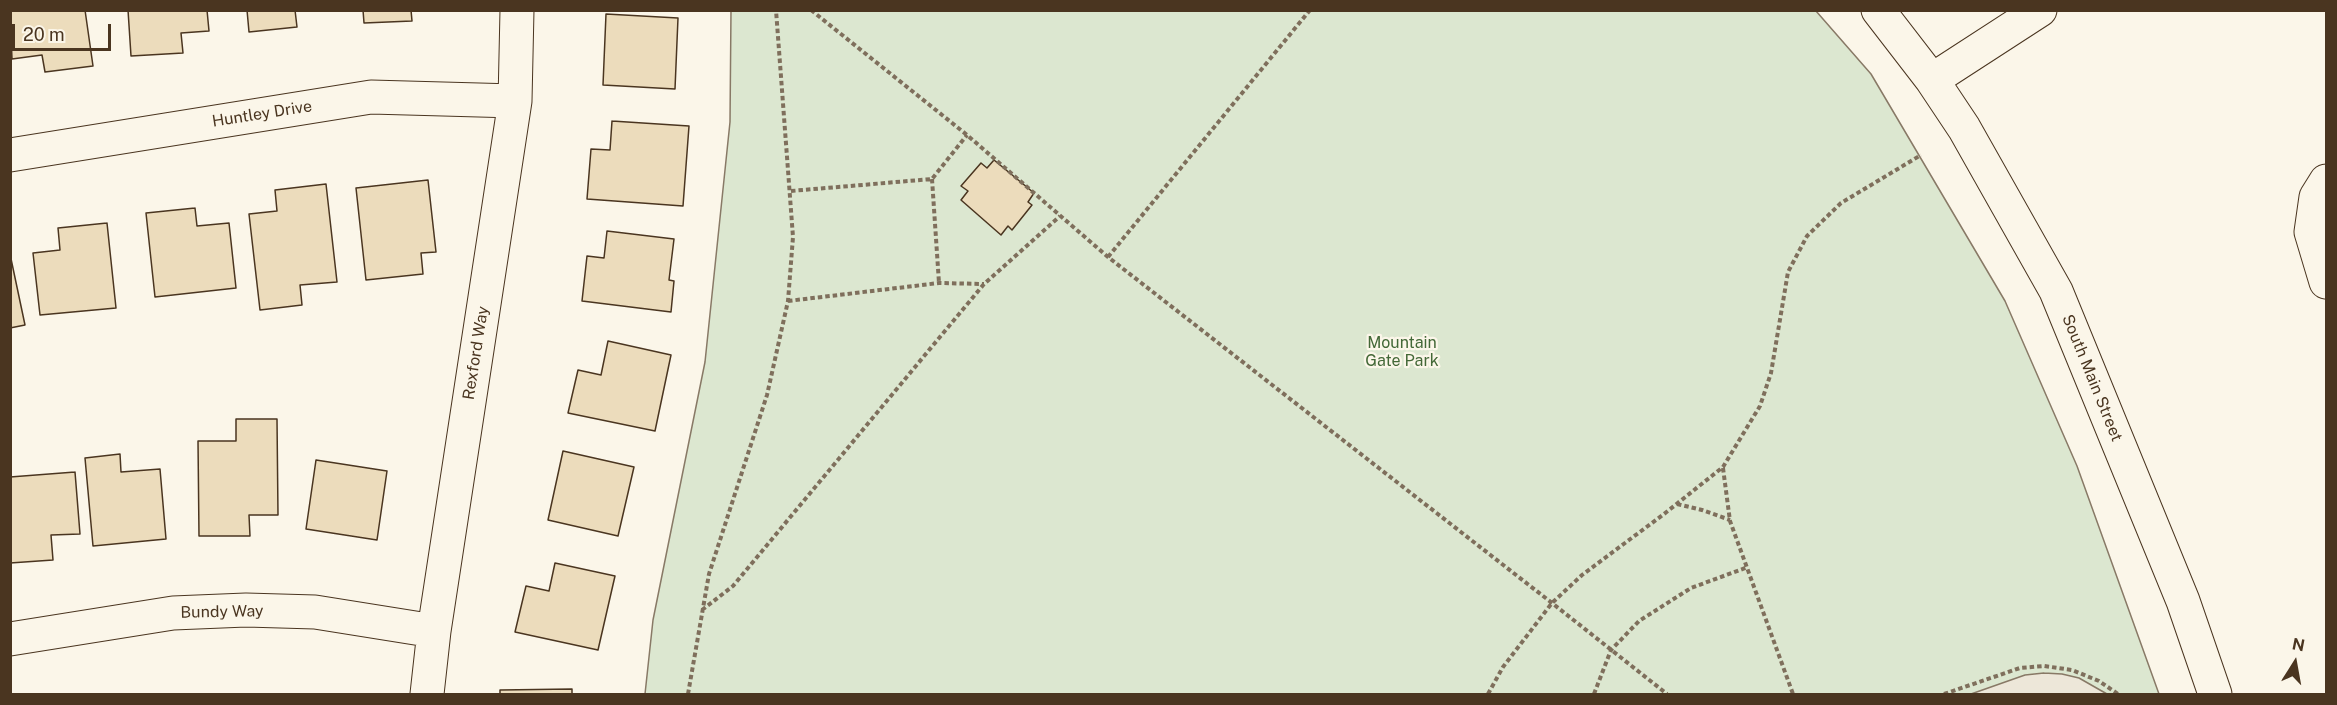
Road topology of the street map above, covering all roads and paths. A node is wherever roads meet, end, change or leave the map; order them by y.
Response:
1 (517, 10) edge
2 (776, 10) edge
3 (811, 10) edge
4 (1310, 10) edge
5 (2040, 10) edge
6 (1890, 14) edge
7 (1932, 80) junction
8 (515, 101) junction
9 (967, 135) junction
10 (10, 155) edge
11 (1921, 155) dead end
12 (932, 179) junction
13 (2321, 189) edge
14 (791, 191) junction
15 (1060, 216) junction
16 (1108, 257) junction
17 (2326, 282) edge
18 (939, 283) junction
19 (984, 284) junction
20 (788, 302) junction
21 (1723, 467) junction
22 (1677, 504) junction
23 (1730, 521) junction
24 (1748, 567) junction
25 (1552, 603) junction
26 (701, 610) junction
27 (434, 631) junction
28 (10, 639) edge
29 (1611, 650) junction
30 (427, 694) edge
31 (688, 694) edge
32 (1488, 694) edge
33 (1594, 694) edge
34 (1667, 694) edge
35 (1793, 694) edge
36 (1944, 694) edge
37 (2118, 694) edge
38 (2215, 694) edge

1 - 8 street, Rexford Way
2 - 14 path
3 - 9 path
4 - 16 path
5 - 7 street
6 - 7 street, South Main Street
7 - 38 street, South Main Street
8 - 10 street, Huntley Drive
8 - 27 street, Rexford Way
9 - 12 path
9 - 15 path
11 - 21 path
12 - 14 path
12 - 18 path
13 - 17 street
14 - 20 path
15 - 16 path
15 - 19 path
16 - 25 path
18 - 19 path
18 - 20 path
19 - 26 path
20 - 26 path
21 - 22 path
21 - 23 path
22 - 23 path
22 - 25 path
23 - 24 path
24 - 29 path
24 - 35 path
25 - 29 path
25 - 32 path
26 - 31 path
27 - 28 street, Bundy Way
27 - 30 street, Rexford Way
29 - 33 path
29 - 34 path
36 - 37 path

